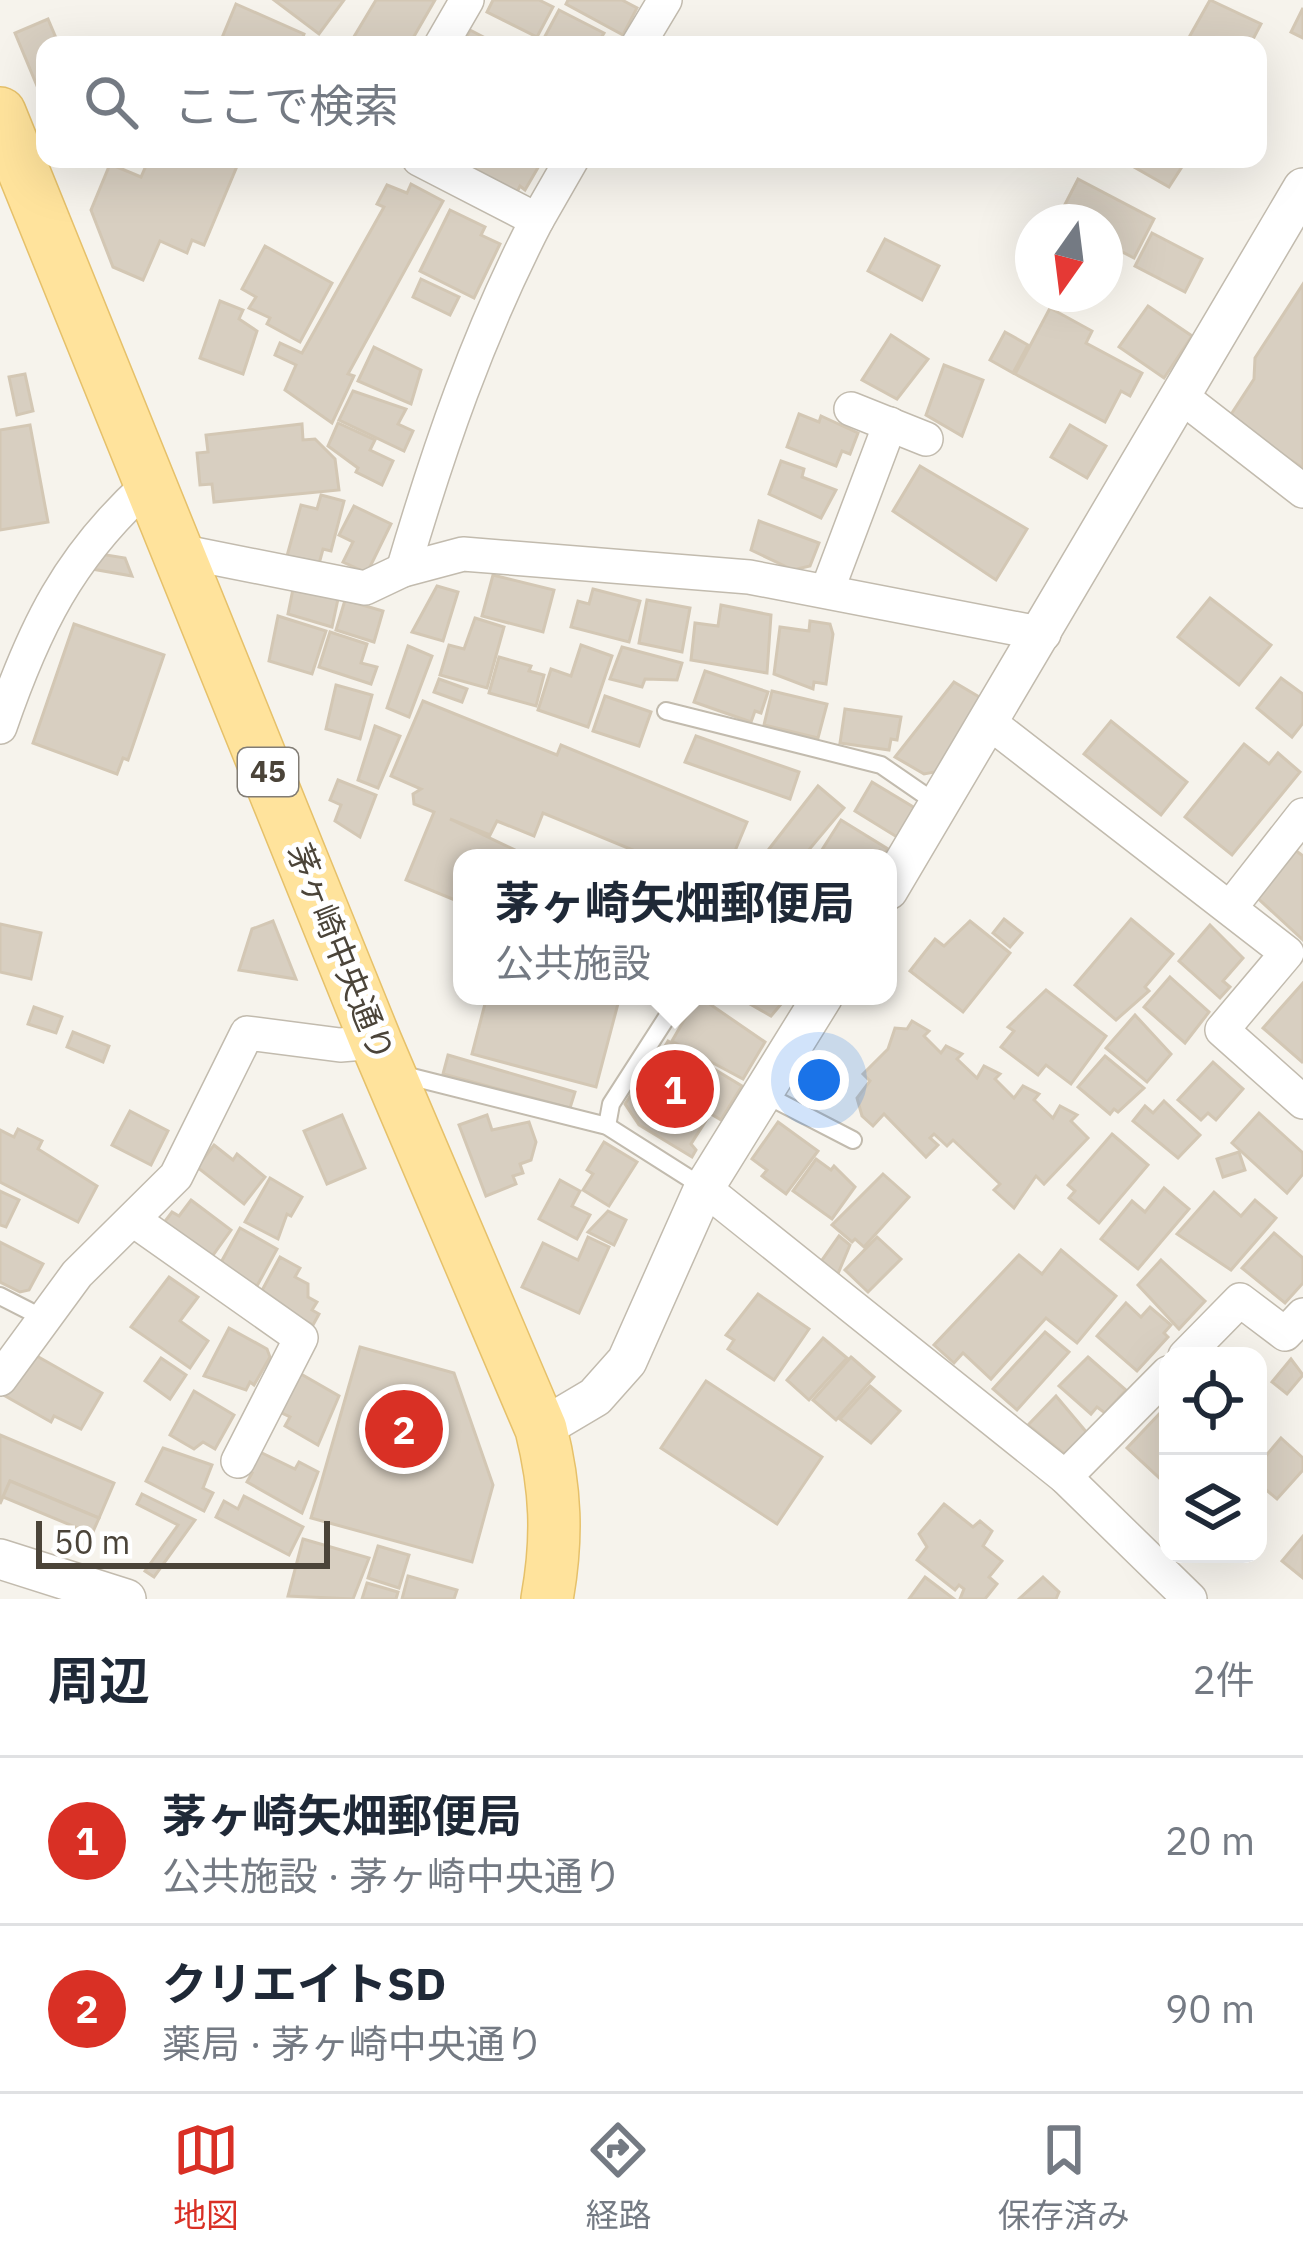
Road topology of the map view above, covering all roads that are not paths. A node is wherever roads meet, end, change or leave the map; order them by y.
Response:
1 (467, 0) edge
2 (664, 0) edge
3 (446, 36) edge
4 (643, 36) edge
5 (0, 113) edge
6 (436, 168) edge
7 (567, 168) edge
8 (1303, 188) edge
9 (537, 220) junction
10 (1182, 397) junction
11 (851, 409) dead end
12 (890, 424) junction
13 (926, 439) dead end
14 (148, 485) junction
15 (1303, 491) edge
16 (179, 551) junction
17 (403, 570) junction
18 (827, 591) junction
19 (1044, 634) junction
20 (7, 682) edge
21 (666, 711) dead end
22 (990, 723) junction
23 (0, 727) edge
24 (940, 805) junction
25 (1303, 814) edge
26 (897, 875) edge
27 (1230, 908) junction
28 (818, 1005) edge
29 (667, 1017) dead end
30 (383, 1056) junction
31 (764, 1094) junction
32 (1303, 1102) edge
33 (607, 1126) junction
34 (853, 1140) dead end
35 (704, 1188) junction
36 (135, 1221) junction
37 (0, 1296) edge
38 (1303, 1315) edge
39 (45, 1319) junction
40 (1194, 1347) edge
41 (0, 1379) edge
42 (1159, 1382) edge
43 (541, 1429) junction
44 (238, 1461) dead end
45 (1065, 1477) junction
46 (0, 1559) edge
47 (1186, 1598) edge
48 (126, 1599) edge
49 (548, 1599) edge

1 - 3 street
2 - 4 street
5 - 14 main road, 茅ヶ崎中央通り / 45
6 - 9 street
7 - 9 street
8 - 10 street
9 - 17 street
10 - 15 street
10 - 19 street
11 - 12 street
12 - 13 street
12 - 18 street
14 - 16 main road, 茅ヶ崎中央通り / 45
14 - 20 street
16 - 17 street
16 - 30 main road, 茅ヶ崎中央通り / 45
17 - 18 street
18 - 19 street
19 - 22 street
20 - 23 street
21 - 24 lane
22 - 24 street
22 - 27 street
24 - 26 street
25 - 27 street
27 - 32 street
28 - 31 street
29 - 33 lane
30 - 33 lane
30 - 36 street
30 - 43 main road, 茅ヶ崎中央通り / 45
31 - 34 lane
31 - 35 street
33 - 35 lane
35 - 43 street
35 - 45 street
36 - 39 street
36 - 44 street
37 - 39 lane
38 - 40 street
39 - 41 street
42 - 45 street
43 - 49 main road, 茅ヶ崎中央通り / 45
45 - 47 street
46 - 48 street

